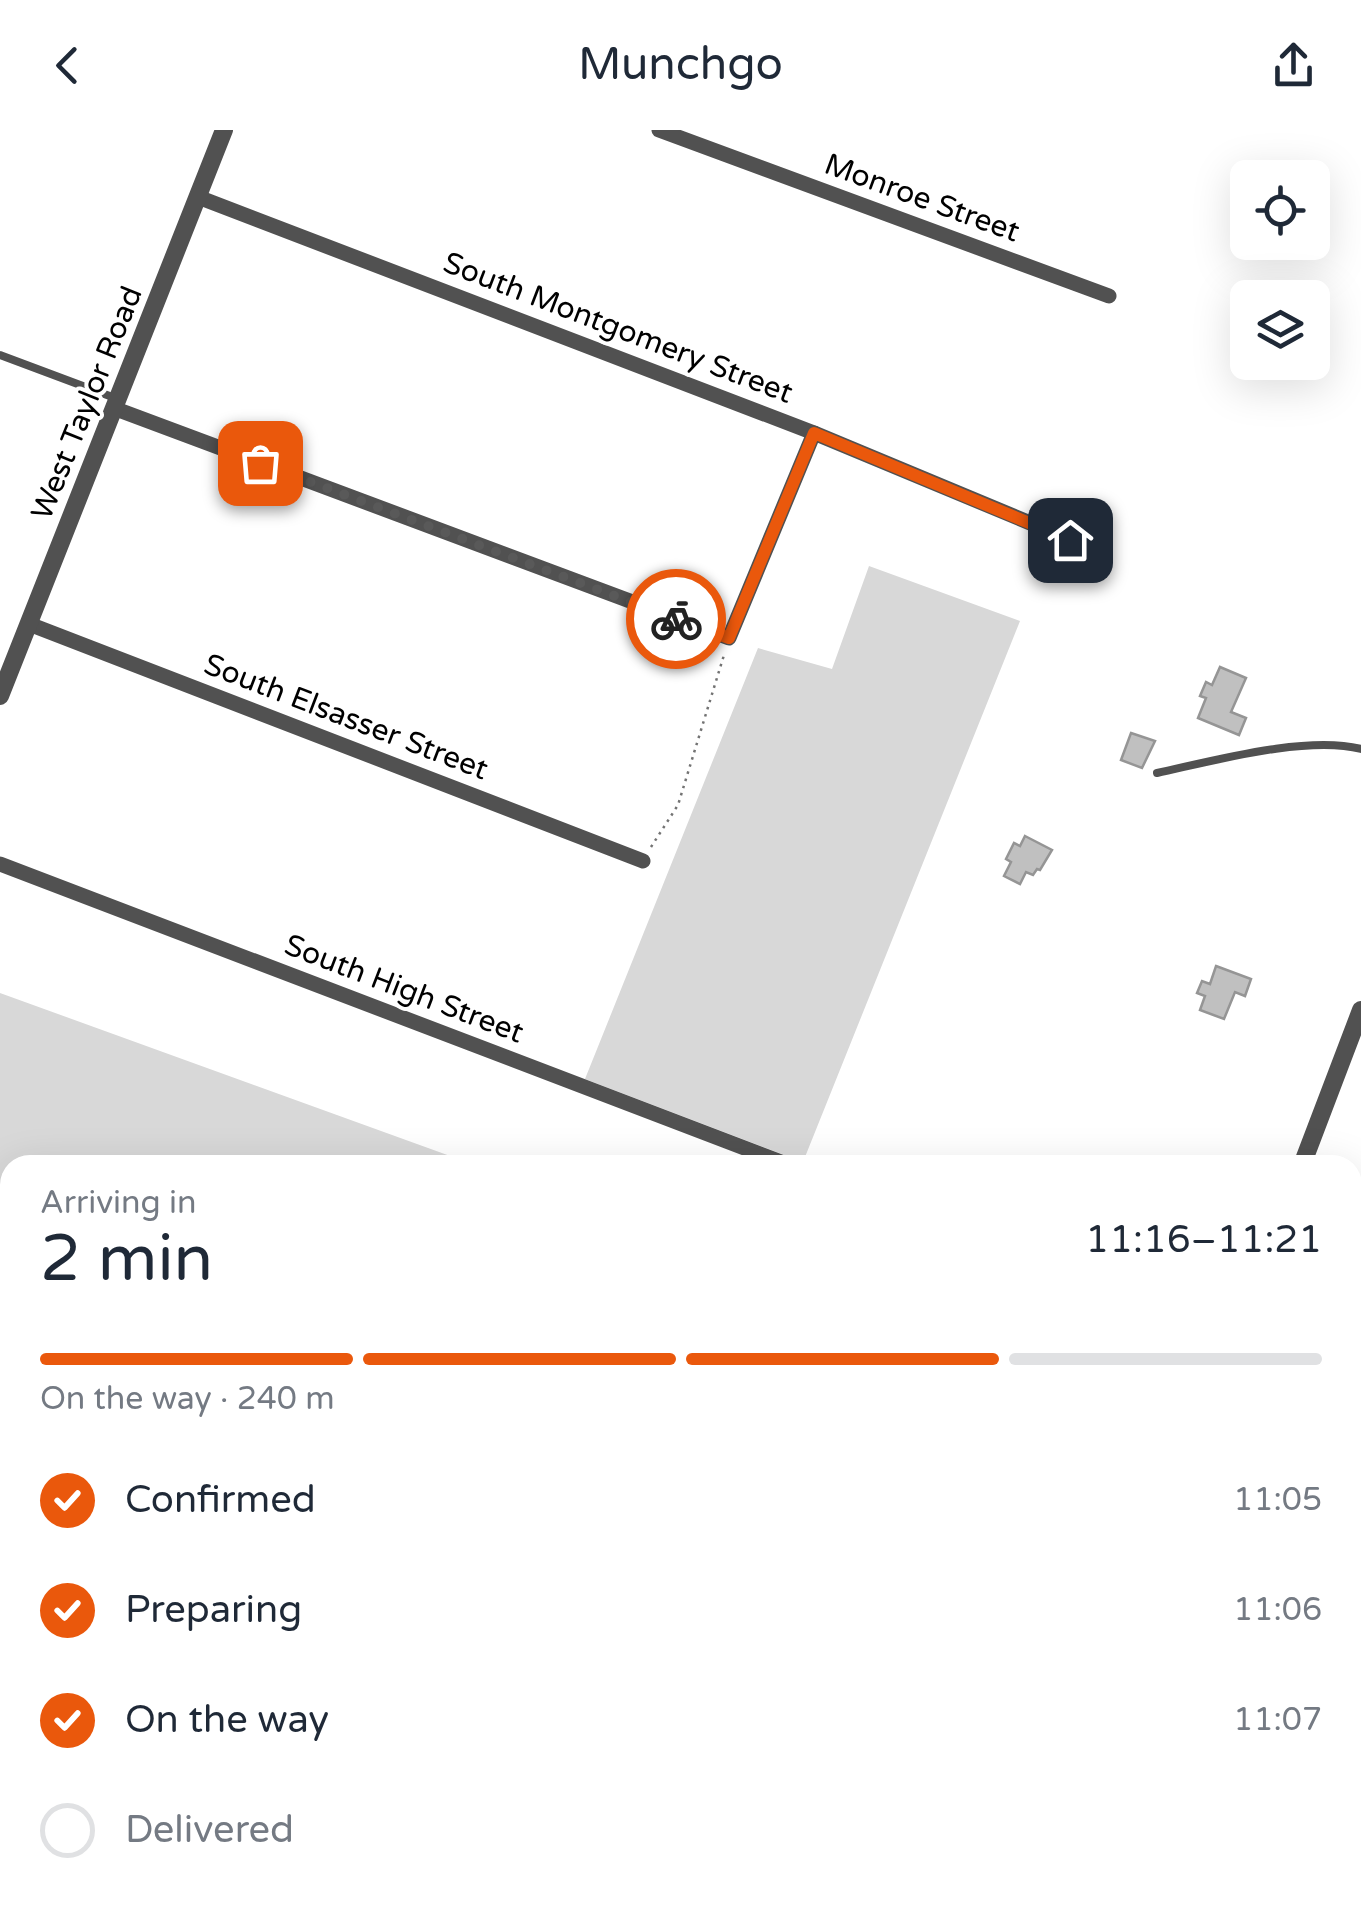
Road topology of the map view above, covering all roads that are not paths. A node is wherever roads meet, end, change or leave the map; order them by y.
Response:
1 (224, 130) edge
2 (660, 130) edge
3 (198, 196) junction
4 (1109, 296) dead end
5 (0, 355) edge
6 (117, 404) junction
7 (814, 433) junction
8 (1070, 540) dead end
9 (28, 624) junction
10 (0, 696) edge
11 (1361, 749) edge
12 (1157, 773) dead end
13 (643, 862) road end
14 (0, 864) edge
15 (1361, 1010) edge
16 (763, 1155) edge
17 (1306, 1155) edge

1 - 3 street, West Taylor Road
2 - 4 street, Monroe Street
3 - 6 street, West Taylor Road
3 - 7 street, South Montgomery Street
5 - 6 lane
6 - 7 street
6 - 9 street, West Taylor Road
7 - 8 street, South Montgomery Street
9 - 10 street, West Taylor Road
9 - 13 street, South Elsasser Street
11 - 12 lane
14 - 16 street, South High Street
15 - 17 street

